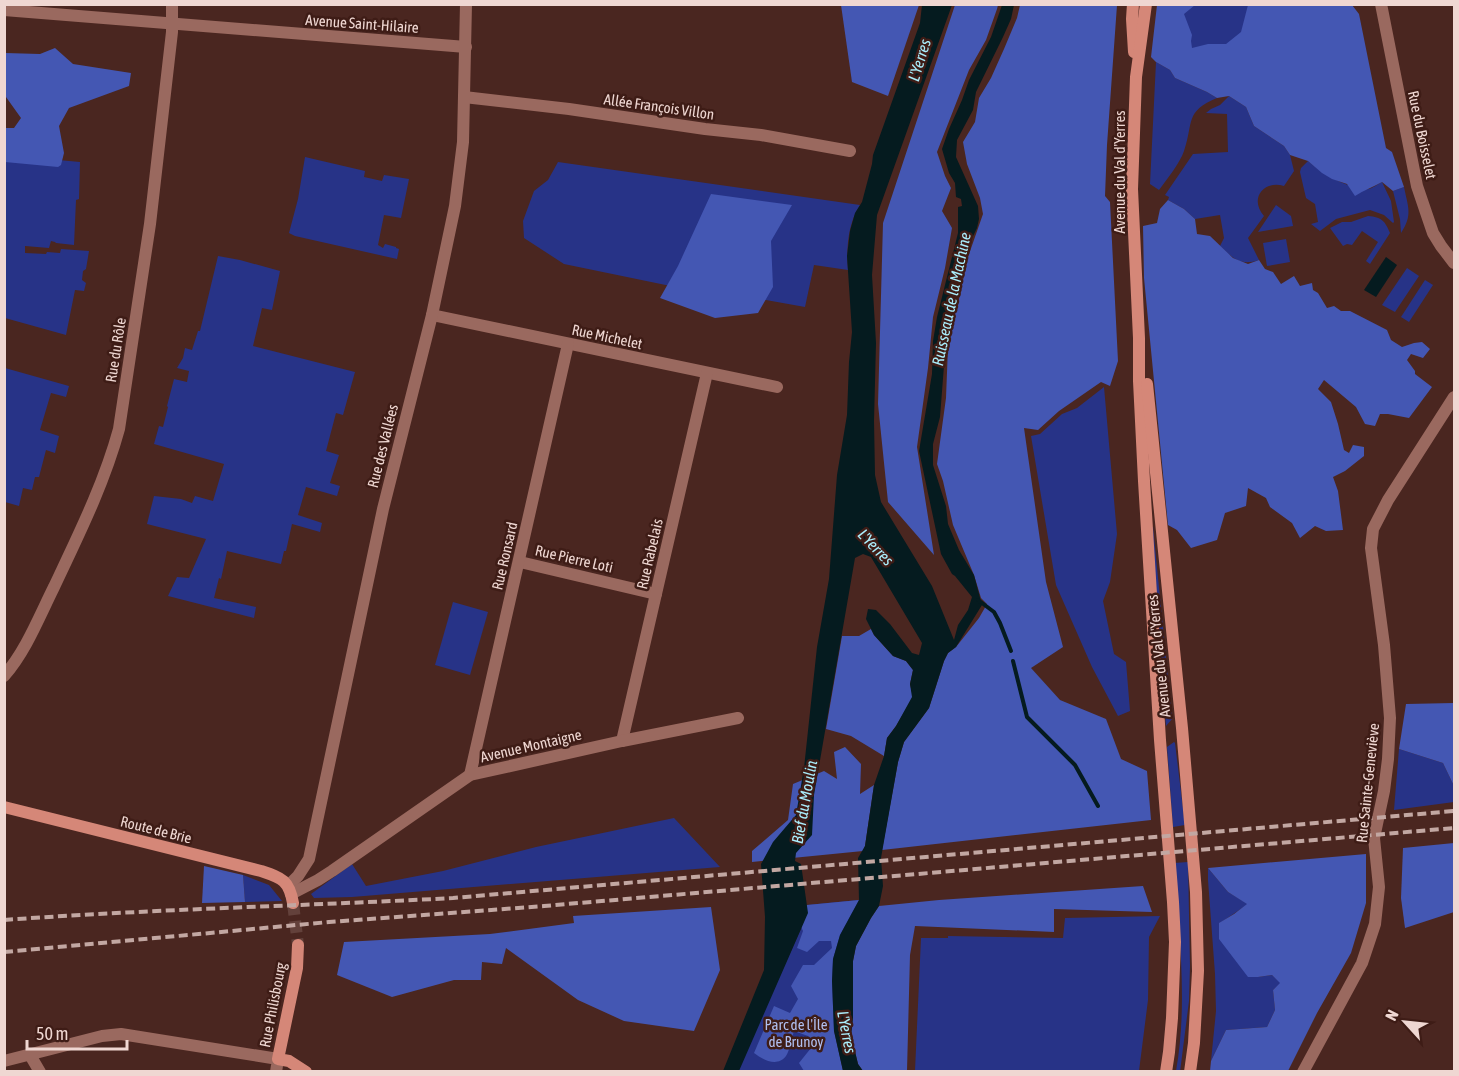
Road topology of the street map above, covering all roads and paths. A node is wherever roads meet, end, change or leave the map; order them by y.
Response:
1 (172, 4) edge
2 (466, 4) edge
3 (1133, 4) edge
4 (1146, 4) edge
5 (1381, 4) edge
6 (4, 10) edge
7 (173, 24) junction
8 (466, 47) junction
9 (1136, 77) junction
10 (464, 97) junction
11 (850, 151) dead end
12 (1455, 263) edge
13 (432, 315) junction
14 (1139, 338) junction
15 (568, 344) junction
16 (707, 373) junction
17 (777, 387) dead end
18 (1455, 397) edge
19 (519, 562) junction
20 (656, 594) junction
21 (4, 676) edge
22 (738, 718) dead end
23 (622, 741) junction
24 (470, 775) junction
25 (4, 807) edge
26 (304, 867) junction
27 (332, 871) junction
28 (291, 894) junction
29 (298, 945) tunnel mouth
30 (30, 1055) junction
31 (4, 1062) edge
32 (277, 1065) edge
33 (40, 1071) edge
34 (306, 1071) edge
35 (1166, 1071) edge
36 (1190, 1071) edge
37 (1303, 1071) edge

1 - 7 street, Rue du Rôle
2 - 8 street, Rue des Vallées
3 - 9 main road, Avenue du Val d'Yerres
4 - 9 main road, Avenue du Val d'Yerres
5 - 12 street, Rue du Boisselet
6 - 7 street, Avenue Saint-Hilaire
7 - 8 street, Avenue Saint-Hilaire
7 - 21 street, Rue du Rôle
8 - 10 street, Rue des Vallées
9 - 14 main road, Avenue du Val d'Yerres
10 - 11 street, Allée François Villon
10 - 13 street, Rue des Vallées
13 - 15 street, Rue Michelet
13 - 26 street, Rue des Vallées
14 - 35 main road, Avenue du Val d'Yerres
14 - 36 main road, Avenue du Val d'Yerres
15 - 16 street, Rue Michelet
15 - 19 street, Rue Ronsard
16 - 17 street, Rue Michelet
16 - 20 street, Rue Rabelais
18 - 37 street, Rue Sainte-Geneviève
19 - 20 street, Rue Pierre Loti
19 - 24 street, Rue Ronsard
20 - 23 street, Rue Rabelais
22 - 23 street, Avenue Montaigne
23 - 24 street, Avenue Montaigne
24 - 27 street, Avenue Montaigne
25 - 28 main road, Route de Brie
26 - 27 street
26 - 28 street, Rue des Vallées
27 - 28 street, Avenue Montaigne
29 - 32 main road, Rue Philisbourg
30 - 31 street
30 - 32 street
30 - 33 street
32 - 34 main road

